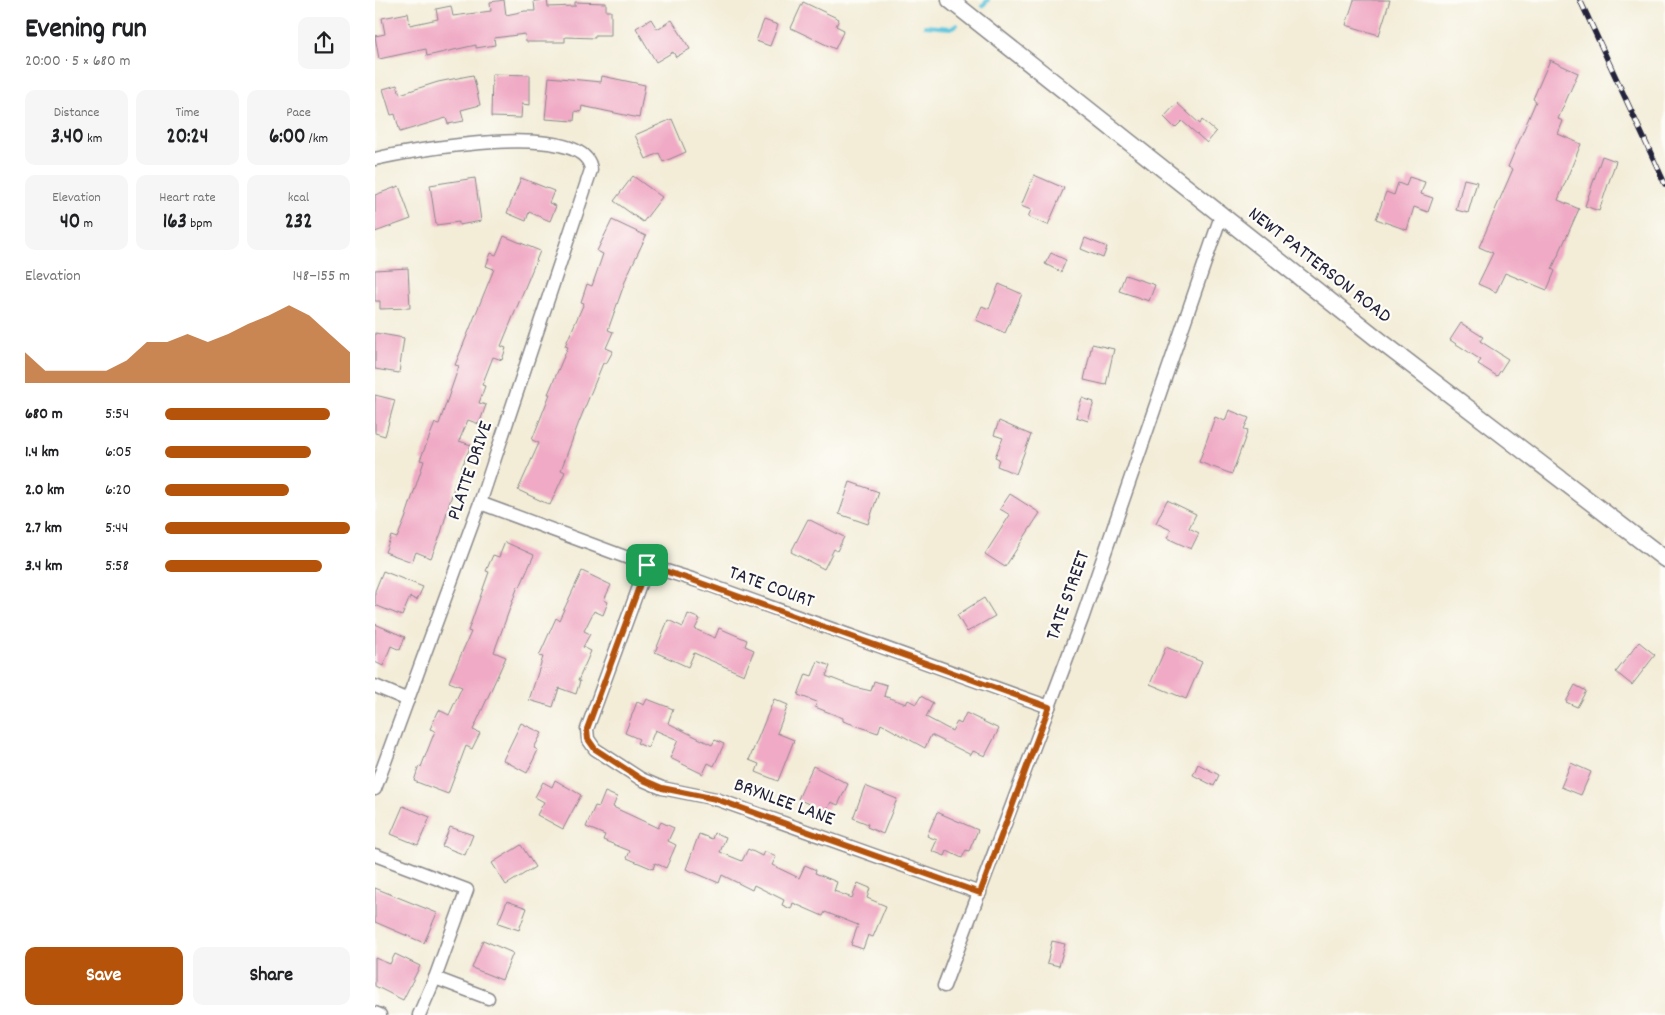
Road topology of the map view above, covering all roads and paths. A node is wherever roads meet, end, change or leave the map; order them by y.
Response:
1 (950, 0) edge
2 (375, 159) edge
3 (1221, 216) junction
4 (480, 503) junction
5 (1665, 559) edge
6 (647, 565) junction
7 (375, 686) edge
8 (408, 700) junction
9 (1049, 707) junction
10 (375, 789) edge
11 (375, 855) edge
12 (980, 893) junction
13 (435, 978) junction
14 (943, 986) dead end
15 (488, 998) dead end
16 (375, 1013) edge
17 (380, 1015) edge
18 (419, 1015) edge

1 - 3 street, NEWT PATTERSON ROAD
2 - 4 street, PLATTE DRIVE
3 - 5 street, NEWT PATTERSON ROAD
3 - 9 street, TATE STREET
4 - 6 street, TATE COURT
4 - 8 street, PLATTE DRIVE
6 - 9 street, TATE COURT
6 - 12 street, BRYNLEE LANE
7 - 8 street
8 - 10 street, PLATTE DRIVE
9 - 12 street, TATE STREET
11 - 13 street
12 - 14 street, TATE STREET
13 - 15 street
13 - 18 street
16 - 17 street

